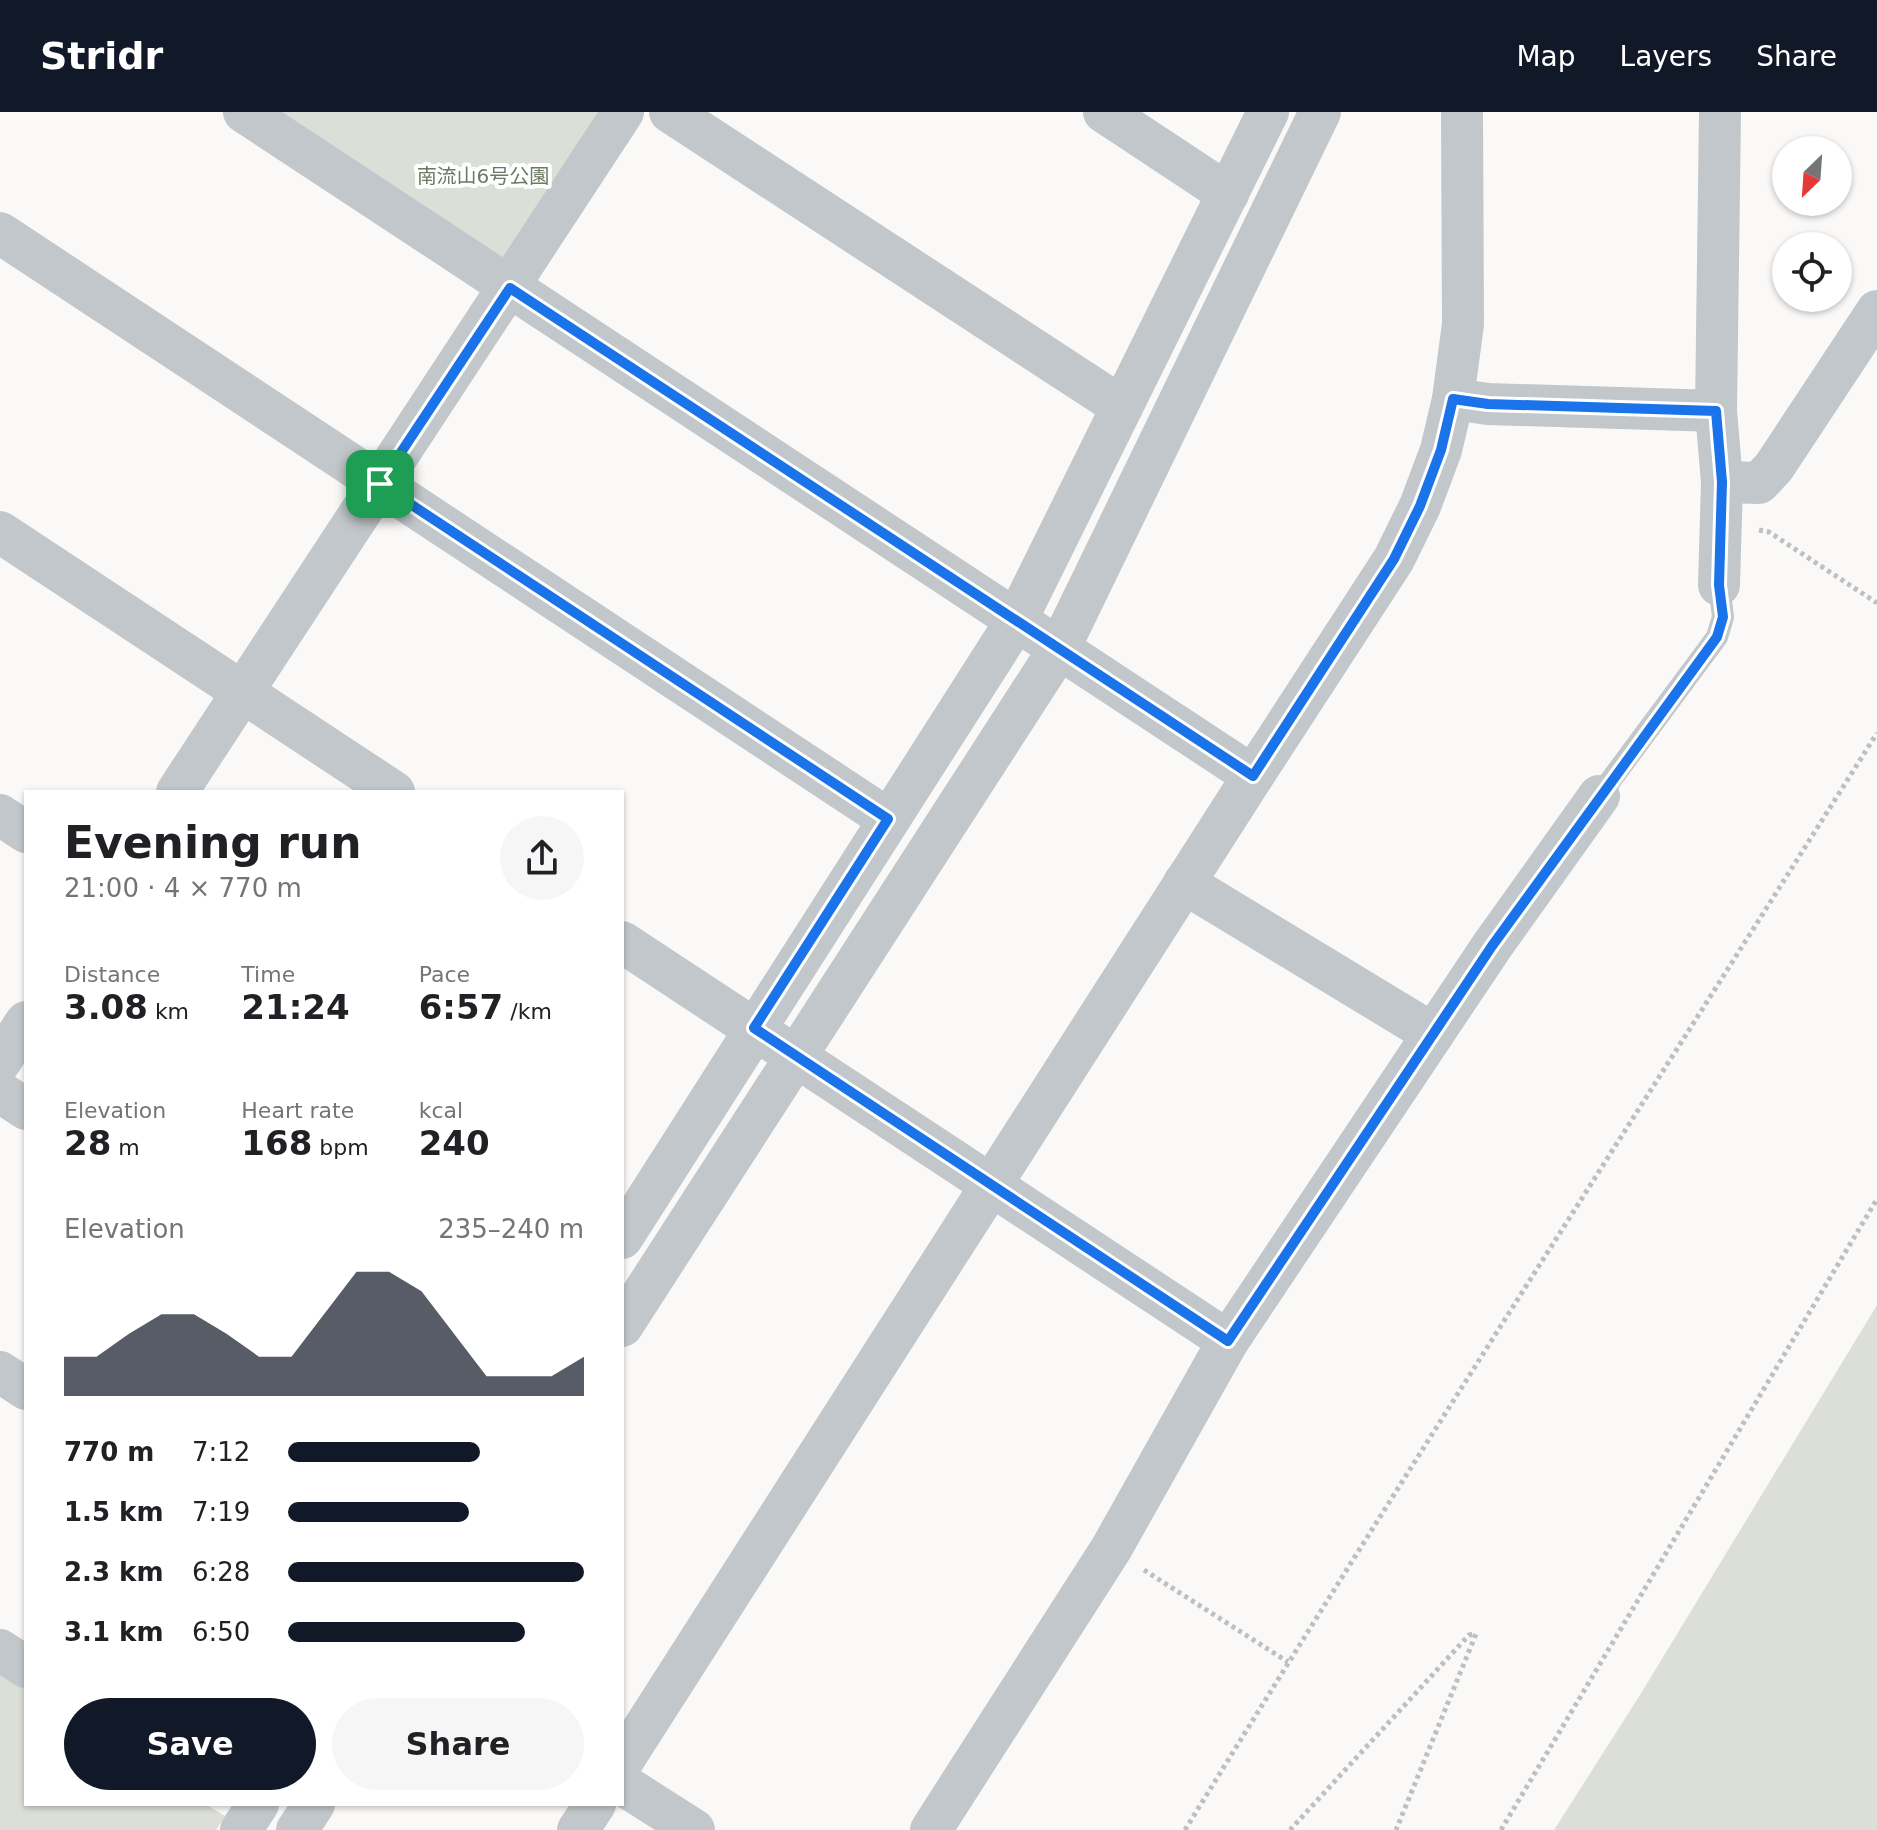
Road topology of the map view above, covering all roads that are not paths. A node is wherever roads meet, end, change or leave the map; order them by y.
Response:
1 (244, 112) edge
2 (623, 112) edge
3 (670, 112) edge
4 (1104, 112) edge
5 (1268, 112) edge
6 (1320, 112) edge
7 (1462, 112) edge
8 (1720, 112) edge
9 (1228, 194) junction
10 (0, 233) edge
11 (510, 288) junction
12 (1877, 311) edge
13 (1453, 399) junction
14 (1122, 407) junction
15 (1716, 411) junction
16 (380, 484) junction
17 (1722, 501) junction
18 (0, 532) edge
19 (1719, 585) joint
20 (1016, 621) junction
21 (1059, 649) junction
22 (242, 692) junction
23 (1253, 776) junction
24 (178, 790) edge
25 (391, 790) edge
26 (1599, 796) joint
27 (0, 815) edge
28 (888, 819) junction
29 (24, 831) edge
30 (1184, 883) junction
31 (624, 943) edge
32 (24, 1025) edge
33 (754, 1028) junction
34 (1433, 1034) junction
35 (795, 1055) junction
36 (0, 1062) edge
37 (0, 1092) edge
38 (24, 1108) edge
39 (991, 1187) junction
40 (624, 1231) edge
41 (624, 1323) edge
42 (1228, 1341) junction
43 (0, 1372) edge
44 (24, 1388) edge
45 (0, 1650) edge
46 (24, 1666) edge
47 (624, 1759) edge
48 (624, 1785) edge
49 (313, 1806) edge
50 (594, 1806) edge
51 (297, 1830) edge
52 (578, 1830) edge
53 (694, 1830) edge
54 (931, 1830) edge

1 - 11 street
2 - 11 street
3 - 14 street
4 - 9 street
5 - 9 street
6 - 21 street
7 - 13 street
8 - 15 street
9 - 14 street
10 - 16 street
11 - 16 street
11 - 20 street
12 - 17 street
13 - 15 street
13 - 23 street
14 - 20 street
15 - 17 street
16 - 22 street
16 - 28 street
17 - 19 street
18 - 22 street
19 - 26 lane
20 - 21 street
20 - 28 street
21 - 23 street
21 - 35 street
22 - 24 street
22 - 25 street
23 - 30 street
26 - 34 street
27 - 29 street
28 - 33 street
30 - 34 street
30 - 39 street
31 - 33 street
32 - 36 street
33 - 35 street
33 - 40 street
34 - 42 street
35 - 39 street
35 - 41 street
37 - 38 street
39 - 42 street
39 - 47 street
42 - 54 street
43 - 44 street
45 - 46 street
48 - 53 street
49 - 51 street
50 - 52 street

